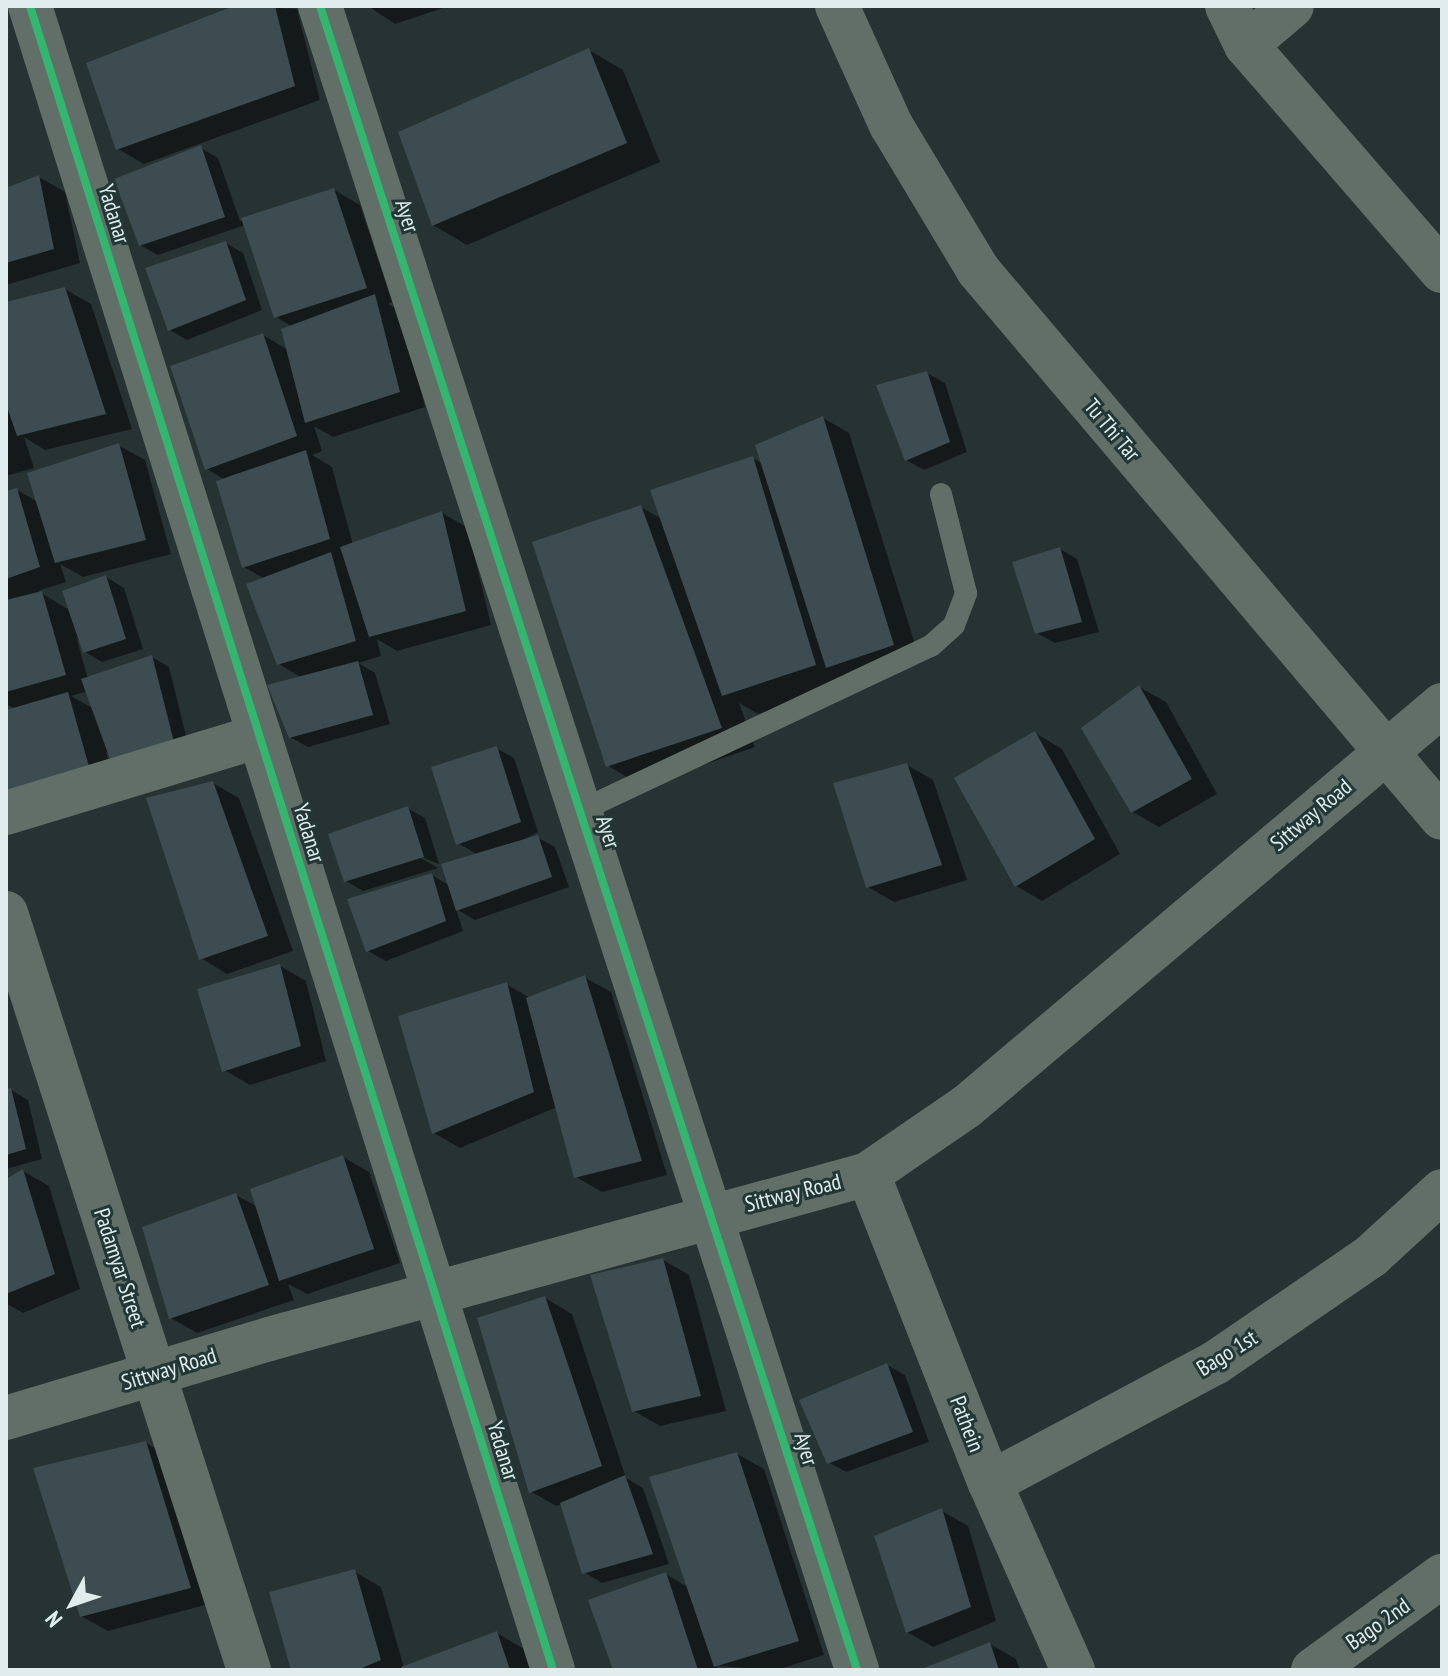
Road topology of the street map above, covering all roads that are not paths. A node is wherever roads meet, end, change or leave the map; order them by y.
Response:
1 (320, 6) edge
2 (837, 6) edge
3 (1227, 6) edge
4 (1292, 6) edge
5 (30, 11) edge
6 (1246, 45) junction
7 (1442, 271) edge
8 (941, 494) dead end
9 (1442, 705) edge
10 (260, 736) junction
11 (1385, 753) junction
12 (582, 810) junction
13 (6, 813) edge
14 (1442, 818) edge
15 (6, 913) edge
16 (868, 1174) junction
17 (1442, 1191) edge
18 (713, 1213) junction
19 (434, 1292) junction
20 (154, 1374) junction
21 (6, 1418) edge
22 (990, 1483) junction
23 (1442, 1576) edge
24 (249, 1670) edge
25 (553, 1670) edge
26 (857, 1670) edge
27 (1073, 1670) edge
28 (1313, 1670) edge

1 - 12 street, Ayer
2 - 11 street, Tu Thi Tar
3 - 6 street
4 - 6 street
5 - 10 street, Yadanar
6 - 7 street
8 - 12 lane
9 - 11 street, Sittway Road
10 - 13 street
10 - 19 street, Yadanar
11 - 14 street, Tu Thi Tar
11 - 16 street, Sittway Road
12 - 18 street, Ayer
15 - 20 street, Padamyar Street
16 - 18 street, Sittway Road
16 - 22 street, Pathein
17 - 22 street, Bago 1st
18 - 19 street, Sittway Road
18 - 26 street, Ayer
19 - 20 street, Sittway Road
19 - 25 street, Yadanar
20 - 21 street, Sittway Road
20 - 24 street, Padamyar Street
22 - 27 street, Pathein
23 - 28 street, Bago 2nd

